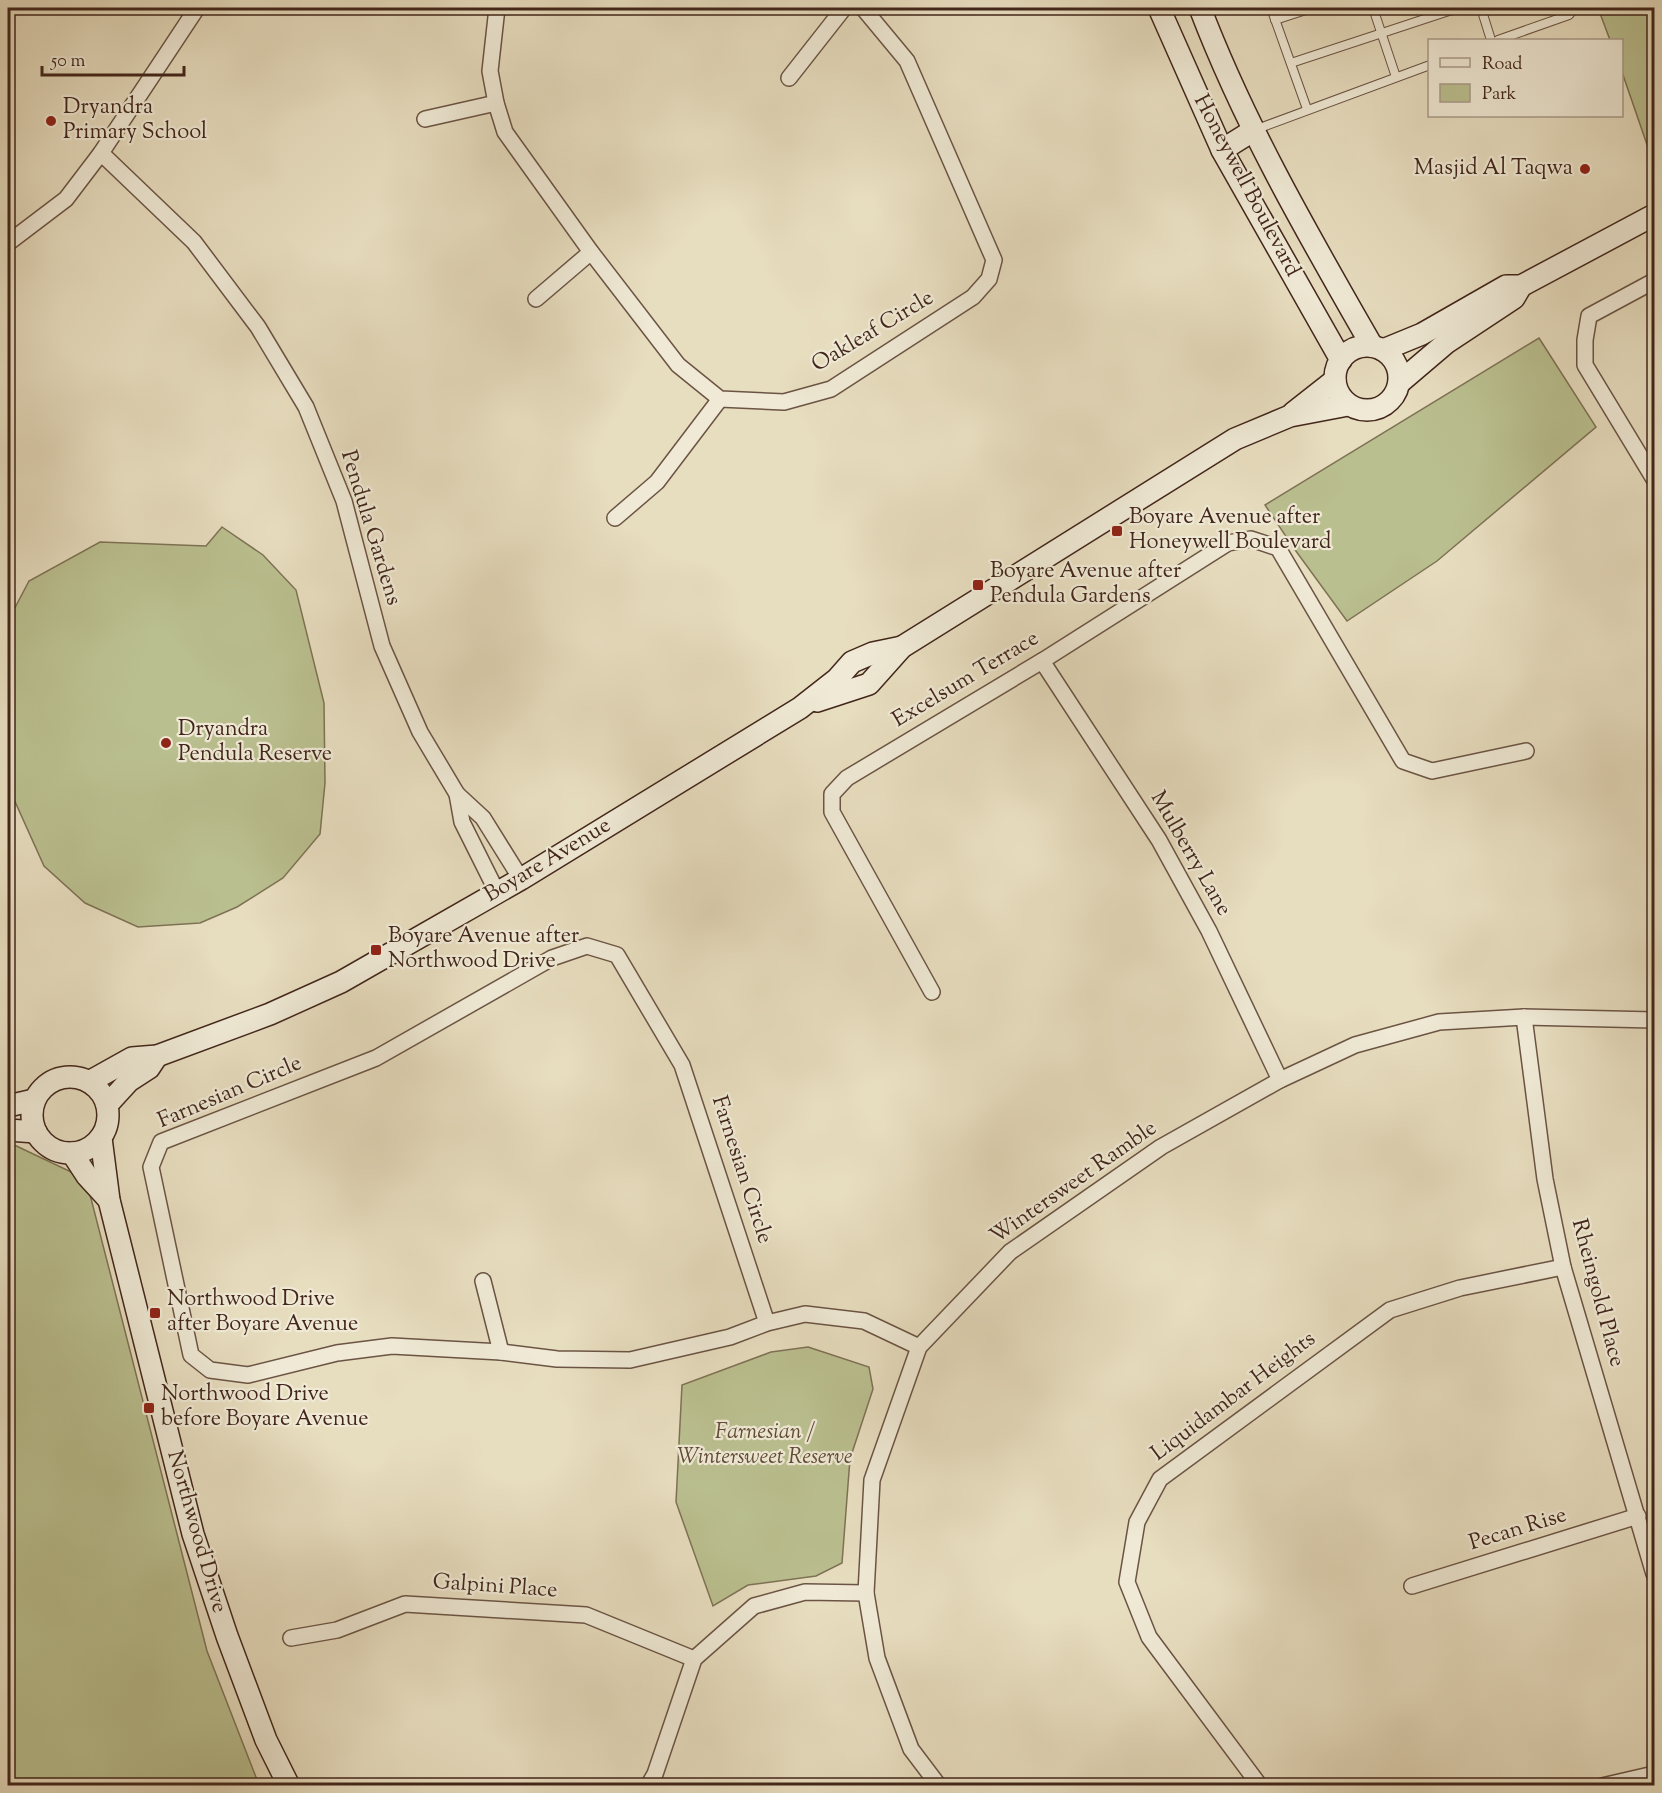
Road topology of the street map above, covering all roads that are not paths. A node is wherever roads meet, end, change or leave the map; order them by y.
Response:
1 (197, 8) edge
2 (497, 8) edge
3 (844, 8) edge
4 (863, 8) edge
5 (1159, 8) edge
6 (1200, 8) edge
7 (1271, 8) edge
8 (1312, 8) edge
9 (1373, 8) edge
10 (1458, 8) edge
11 (1480, 8) edge
12 (1575, 8) edge
13 (1275, 20) junction
14 (1382, 33) junction
15 (1491, 39) edge
16 (1501, 39) edge
17 (1291, 63) junction
18 (1428, 66) edge
19 (1396, 77) junction
20 (789, 78) dead end
21 (496, 103) junction
22 (1307, 109) junction
23 (425, 119) dead end
24 (1254, 130) junction
25 (1222, 150) junction
26 (101, 153) junction
27 (1654, 215) edge
28 (8, 243) edge
29 (591, 252) junction
30 (1654, 280) edge
31 (1521, 286) junction
32 (536, 299) dead end
33 (1377, 348) junction
34 (1338, 370) junction
35 (1399, 383) junction
36 (720, 399) junction
37 (1348, 405) junction
38 (1290, 416) junction
39 (1654, 479) edge
40 (615, 518) dead end
41 (1042, 661) junction
42 (1526, 750) dead end
43 (457, 794) junction
44 (520, 879) junction
45 (497, 892) junction
46 (932, 992) dead end
47 (1524, 1017) junction
48 (1654, 1020) edge
49 (157, 1056) junction
50 (1280, 1080) junction
51 (89, 1082) junction
52 (34, 1100) junction
53 (107, 1105) junction
54 (8, 1106) edge
55 (8, 1130) edge
56 (36, 1132) junction
57 (101, 1138) junction
58 (72, 1153) junction
59 (109, 1200) junction
60 (1563, 1267) junction
61 (483, 1281) dead end
62 (767, 1323) junction
63 (919, 1347) junction
64 (501, 1352) junction
65 (1638, 1516) junction
66 (1654, 1574) edge
67 (1412, 1586) dead end
68 (866, 1593) junction
69 (291, 1638) dead end
70 (694, 1659) junction
71 (1654, 1774) edge
72 (289, 1785) edge
73 (648, 1785) edge
74 (939, 1785) edge
75 (1260, 1785) edge
76 (1602, 1785) edge

1 - 26 street
2 - 21 street
3 - 20 street
4 - 36 street, Oakleaf Circle
5 - 25 street, Honeywell Boulevard
6 - 24 street, Honeywell Boulevard
7 - 13 lane
8 - 13 lane
9 - 14 lane
10 - 14 lane
11 - 15 lane
12 - 16 lane
13 - 17 lane
14 - 17 lane
14 - 19 lane
17 - 22 lane
18 - 19 lane
19 - 22 lane
21 - 23 street
21 - 29 street
22 - 24 lane
24 - 25 street
24 - 33 street, Honeywell Boulevard
25 - 34 street, Honeywell Boulevard
26 - 28 street
26 - 43 street, Pendula Gardens
27 - 31 street
29 - 32 street
29 - 36 street
30 - 39 street
31 - 33 street
31 - 35 street
33 - 34 street
33 - 35 street
34 - 37 street
34 - 38 street, Boyare Avenue
35 - 37 street
36 - 40 street
37 - 38 street, Boyare Avenue
38 - 44 street, Boyare Avenue
41 - 42 street, Excelsum Terrace
41 - 46 street, Excelsum Terrace
41 - 50 street, Mulberry Lane
43 - 44 street, Pendula Gardens
43 - 45 street, Pendula Gardens
44 - 45 street, Boyare Avenue
45 - 49 street, Boyare Avenue
47 - 48 street, Wintersweet Ramble
47 - 50 street, Wintersweet Ramble
47 - 60 street, Rheingold Place
49 - 51 street, Boyare Avenue
49 - 53 street, Boyare Avenue
50 - 63 street, Wintersweet Ramble
51 - 52 street
51 - 53 street
52 - 54 street
52 - 56 street
53 - 57 street
55 - 56 street
56 - 58 street
57 - 58 street
57 - 59 street, Northwood Drive
58 - 59 street, Northwood Drive
59 - 72 street, Northwood Drive
60 - 65 street, Rheingold Place
60 - 75 street, Liquidambar Heights
61 - 64 street
62 - 63 street, Farnesian Circle
62 - 64 street, Farnesian Circle
62 - 64 street, Farnesian Circle
63 - 68 street, Wintersweet Ramble
65 - 66 street, Rheingold Place
65 - 67 street, Pecan Rise
68 - 70 street
68 - 74 street, Wintersweet Ramble
69 - 70 street, Galpini Place
70 - 73 street
71 - 76 street

